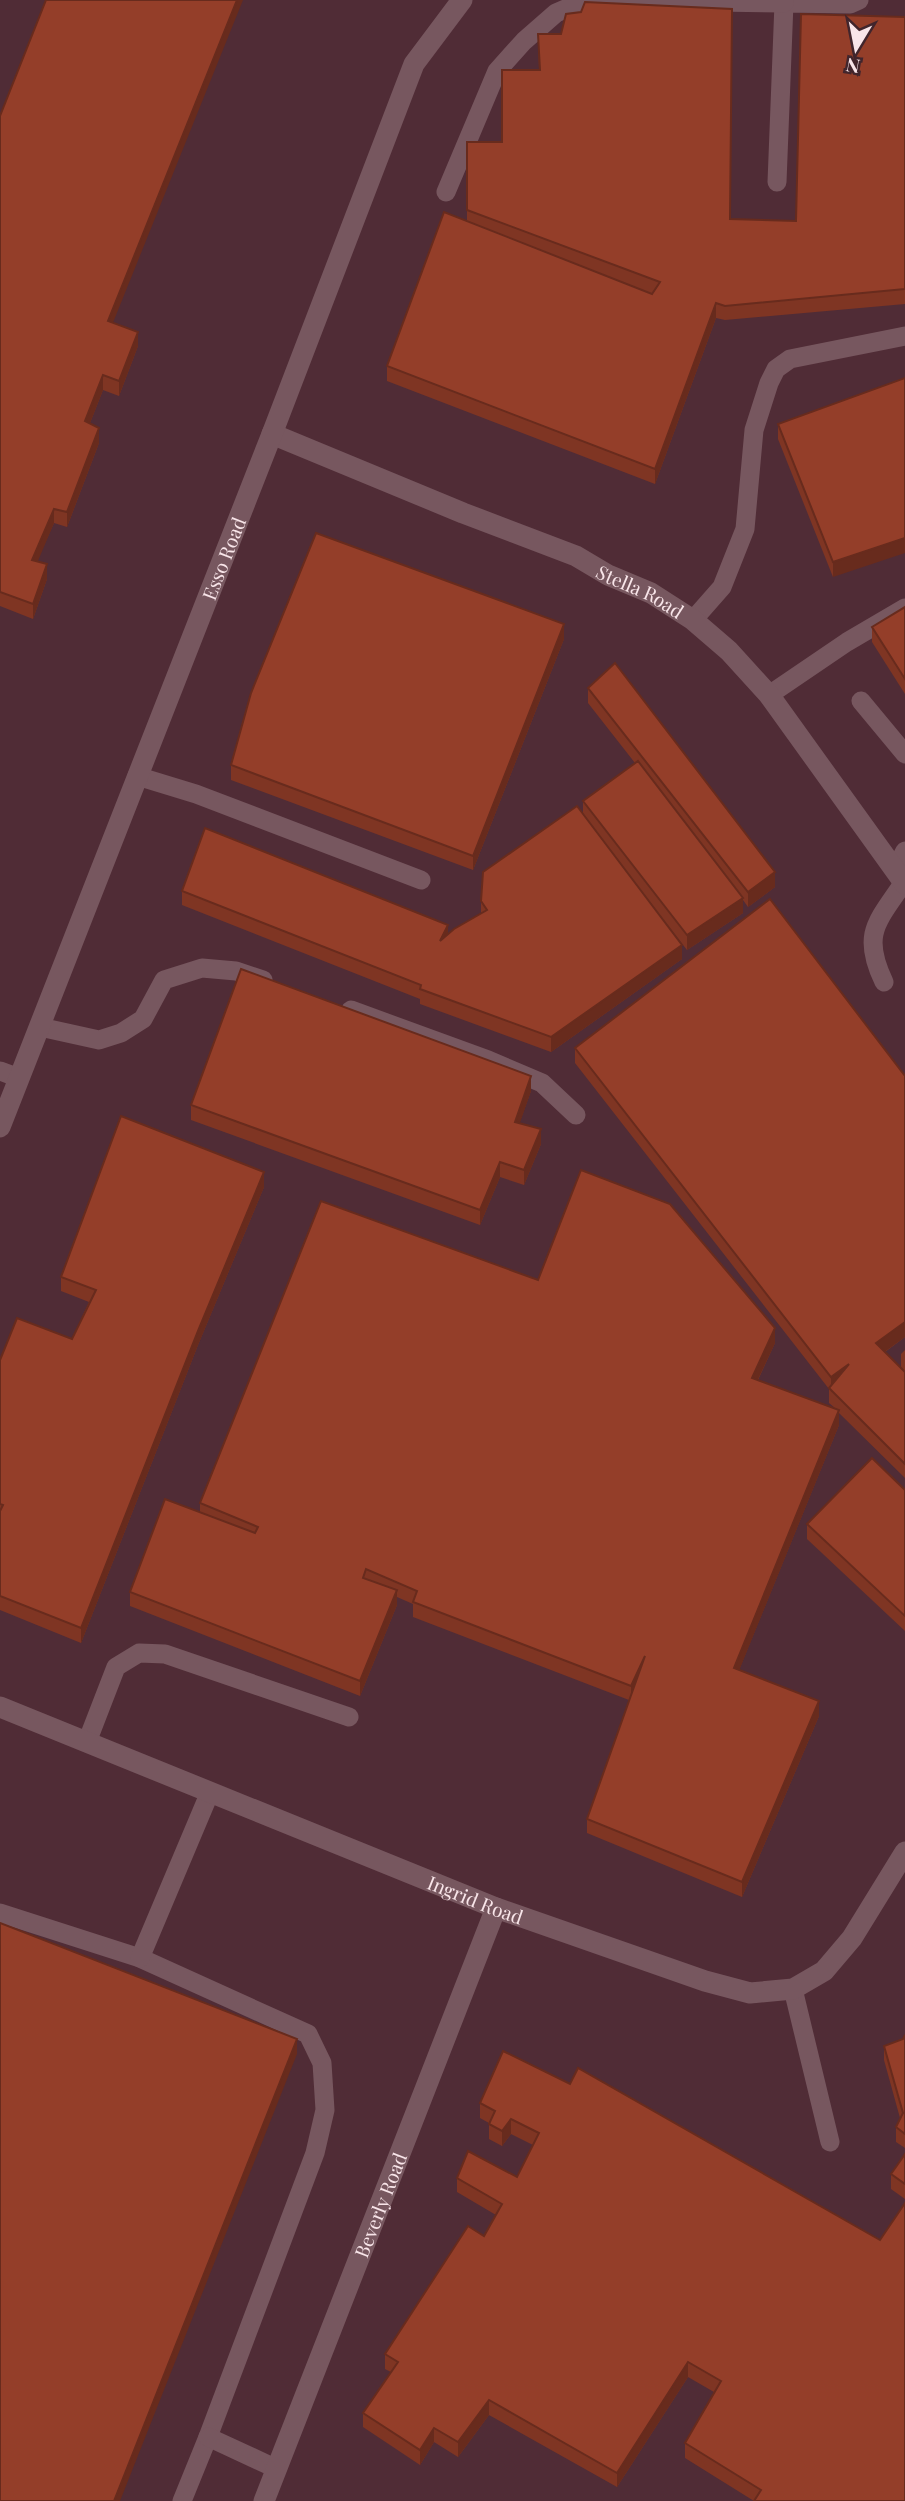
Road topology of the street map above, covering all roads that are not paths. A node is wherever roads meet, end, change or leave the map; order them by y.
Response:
1 (462, 0) edge
2 (859, 0) edge
3 (784, 1) edge
4 (777, 182) dead end
5 (446, 192) dead end
6 (905, 336) edge
7 (272, 435) junction
8 (905, 608) edge
9 (694, 620) junction
10 (769, 695) junction
11 (861, 701) dead end
12 (905, 754) edge
13 (138, 776) junction
14 (905, 851) edge
15 (901, 879) edge
16 (421, 880) dead end
17 (884, 982) dead end
18 (287, 988) edge
19 (337, 1005) edge
20 (40, 1027) junction
21 (10, 1074) edge
22 (576, 1115) dead end
23 (0, 1126) edge
24 (0, 1707) edge
25 (349, 1717) dead end
26 (87, 1742) junction
27 (210, 1792) junction
28 (905, 1852) edge
29 (496, 1908) junction
30 (0, 1913) edge
31 (141, 1958) junction
32 (793, 1989) junction
33 (830, 2142) dead end
34 (208, 2437) junction
35 (276, 2469) junction
36 (182, 2501) edge
37 (264, 2501) edge

1 - 7 street, Esso Road
2 - 3 lane
3 - 4 lane
3 - 5 lane
6 - 9 lane
7 - 9 street, Stella Road
7 - 13 street, Esso Road
8 - 10 lane
9 - 10 street, Stella Road
10 - 15 street, Stella Road
11 - 12 lane
13 - 16 lane
13 - 20 street, Esso Road
14 - 15 lane
15 - 17 lane
18 - 20 lane
19 - 22 lane
20 - 21 street, Esso Road
21 - 23 street, Esso Road
24 - 26 street, Ingrid Road
25 - 26 lane
26 - 27 street, Ingrid Road
27 - 29 street, Ingrid Road
27 - 31 lane
28 - 32 street, Ingrid Road
29 - 32 street, Ingrid Road
29 - 35 street, Beverly Road
30 - 31 lane
31 - 34 lane
32 - 33 lane
34 - 35 lane
34 - 36 lane
35 - 37 street, Beverly Road

